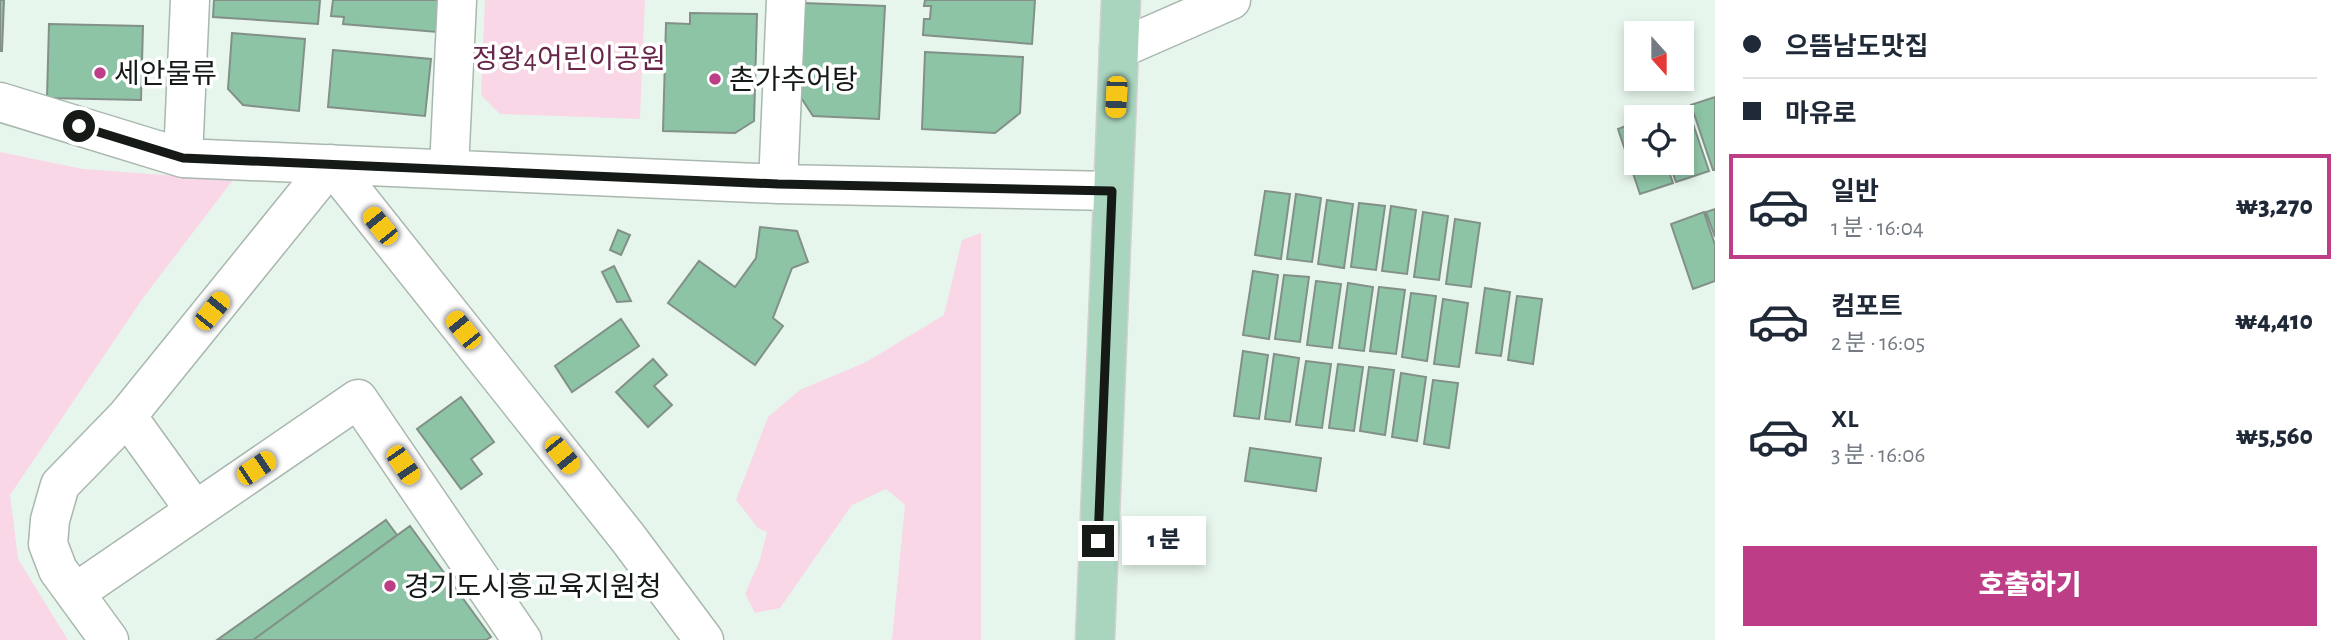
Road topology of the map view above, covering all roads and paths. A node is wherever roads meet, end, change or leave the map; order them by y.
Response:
1 (190, 0) edge
2 (457, 0) edge
3 (786, 0) edge
4 (1121, 0) edge
5 (1231, 0) edge
6 (1118, 49) junction
7 (0, 102) edge
8 (183, 158) junction
9 (331, 164) junction
10 (449, 169) junction
11 (778, 184) junction
12 (1112, 191) junction
13 (127, 416) junction
14 (194, 509) junction
15 (75, 593) junction
16 (109, 640) edge
17 (522, 640) edge
18 (704, 640) edge
19 (1095, 640) edge

1 - 8 street
2 - 10 street
3 - 11 street
4 - 6 main road
5 - 6 street
6 - 12 main road
7 - 8 street
8 - 9 street
9 - 10 street
9 - 13 street
9 - 18 street
10 - 11 street
11 - 12 street
12 - 19 main road
13 - 14 street
13 - 15 street
14 - 15 street
14 - 17 street
15 - 16 street

